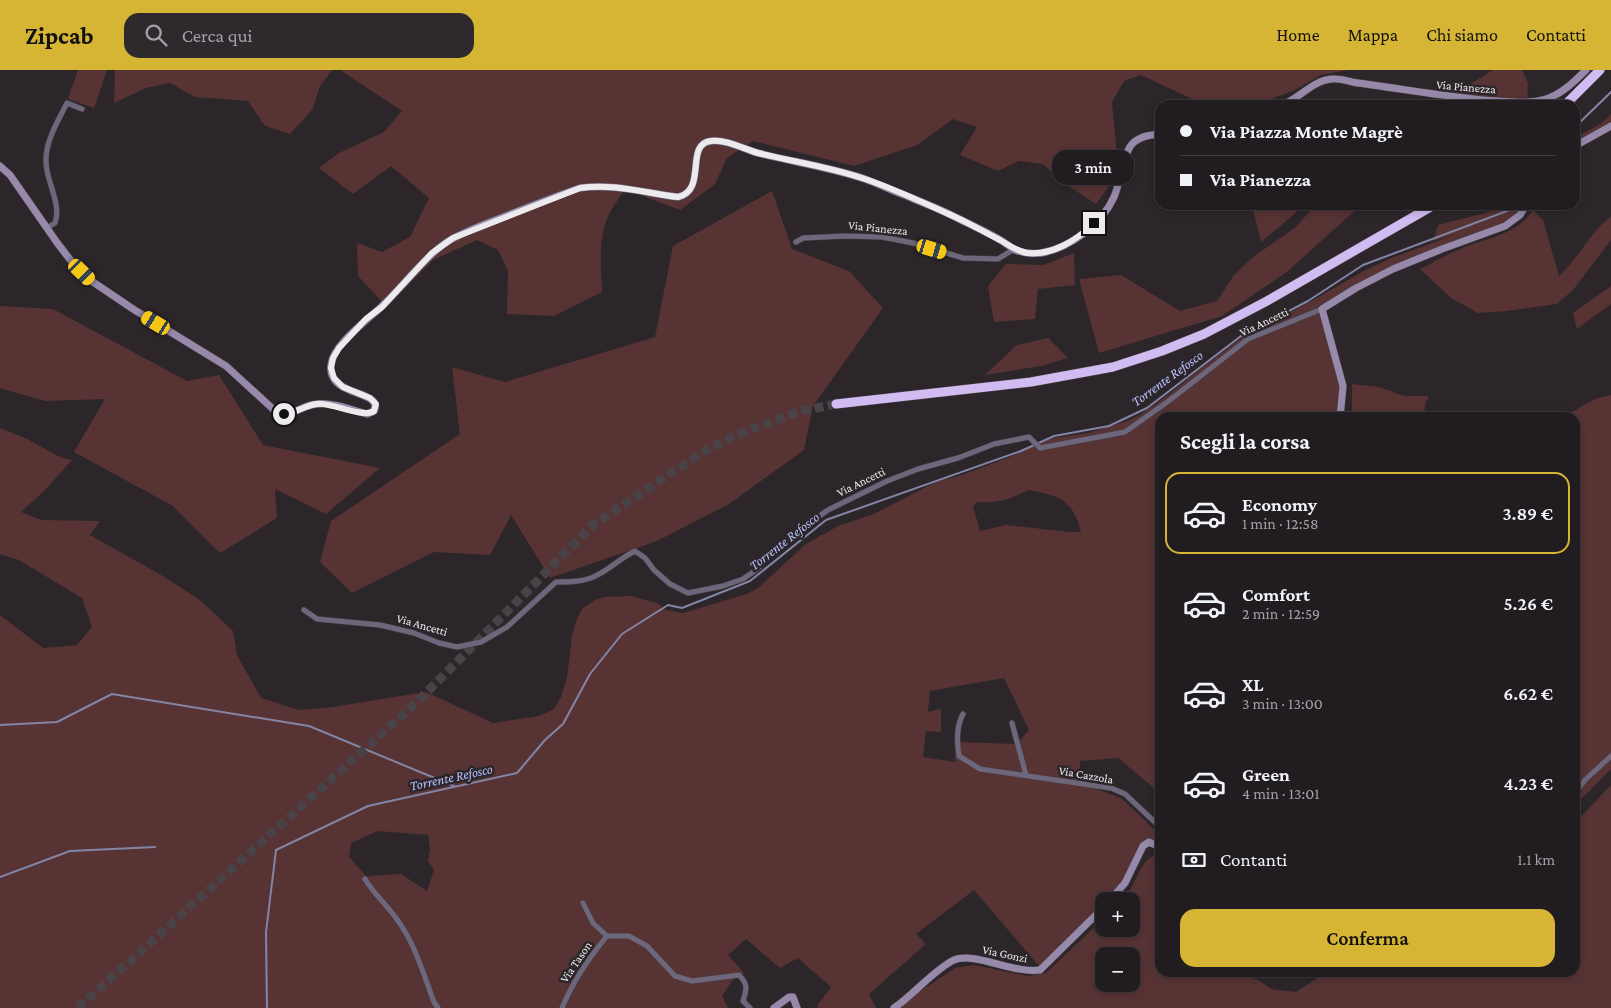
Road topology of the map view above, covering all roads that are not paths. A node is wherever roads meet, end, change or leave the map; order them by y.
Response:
1 (1586, 70) edge
2 (1600, 70) edge
3 (1293, 100) edge
4 (1485, 100) edge
5 (1535, 100) edge
6 (1570, 100) edge
7 (82, 109) dead end
8 (1611, 126) edge
9 (1155, 135) edge
10 (1580, 143) edge
11 (0, 166) edge
12 (1426, 210) edge
13 (1523, 210) edge
14 (47, 228) junction
15 (796, 242) dead end
16 (1014, 249) junction
17 (1322, 309) junction
18 (836, 404) tunnel mouth
19 (1341, 412) edge
20 (304, 610) dead end
21 (963, 714) dead end
22 (1012, 723) dead end
23 (1611, 756) edge
24 (1026, 775) junction
25 (1580, 787) edge
26 (1155, 822) edge
27 (1155, 844) edge
28 (364, 879) dead end
29 (1118, 892) edge
30 (583, 903) dead end
31 (1095, 916) edge
32 (606, 936) junction
33 (438, 1008) edge
34 (562, 1008) edge
35 (750, 1008) edge
36 (774, 1008) edge
37 (797, 1008) edge
38 (894, 1008) edge

1 - 5 street, Via Pianezza
2 - 6 highway
3 - 4 street, Via Pianezza
7 - 14 street
8 - 10 street
9 - 16 street
11 - 14 street
12 - 18 highway
13 - 17 street, Via Ancetti
14 - 16 street
15 - 16 street, Via Pianezza
17 - 19 street
17 - 20 street, Via Ancetti
21 - 24 street, Via Cazzola
22 - 24 street
23 - 25 street
24 - 26 street, Via Cazzola
27 - 29 street
28 - 33 street
30 - 32 street
31 - 38 street, Via Gonzi
32 - 34 street, Via Tason
32 - 35 street, Via Tason
36 - 37 street

